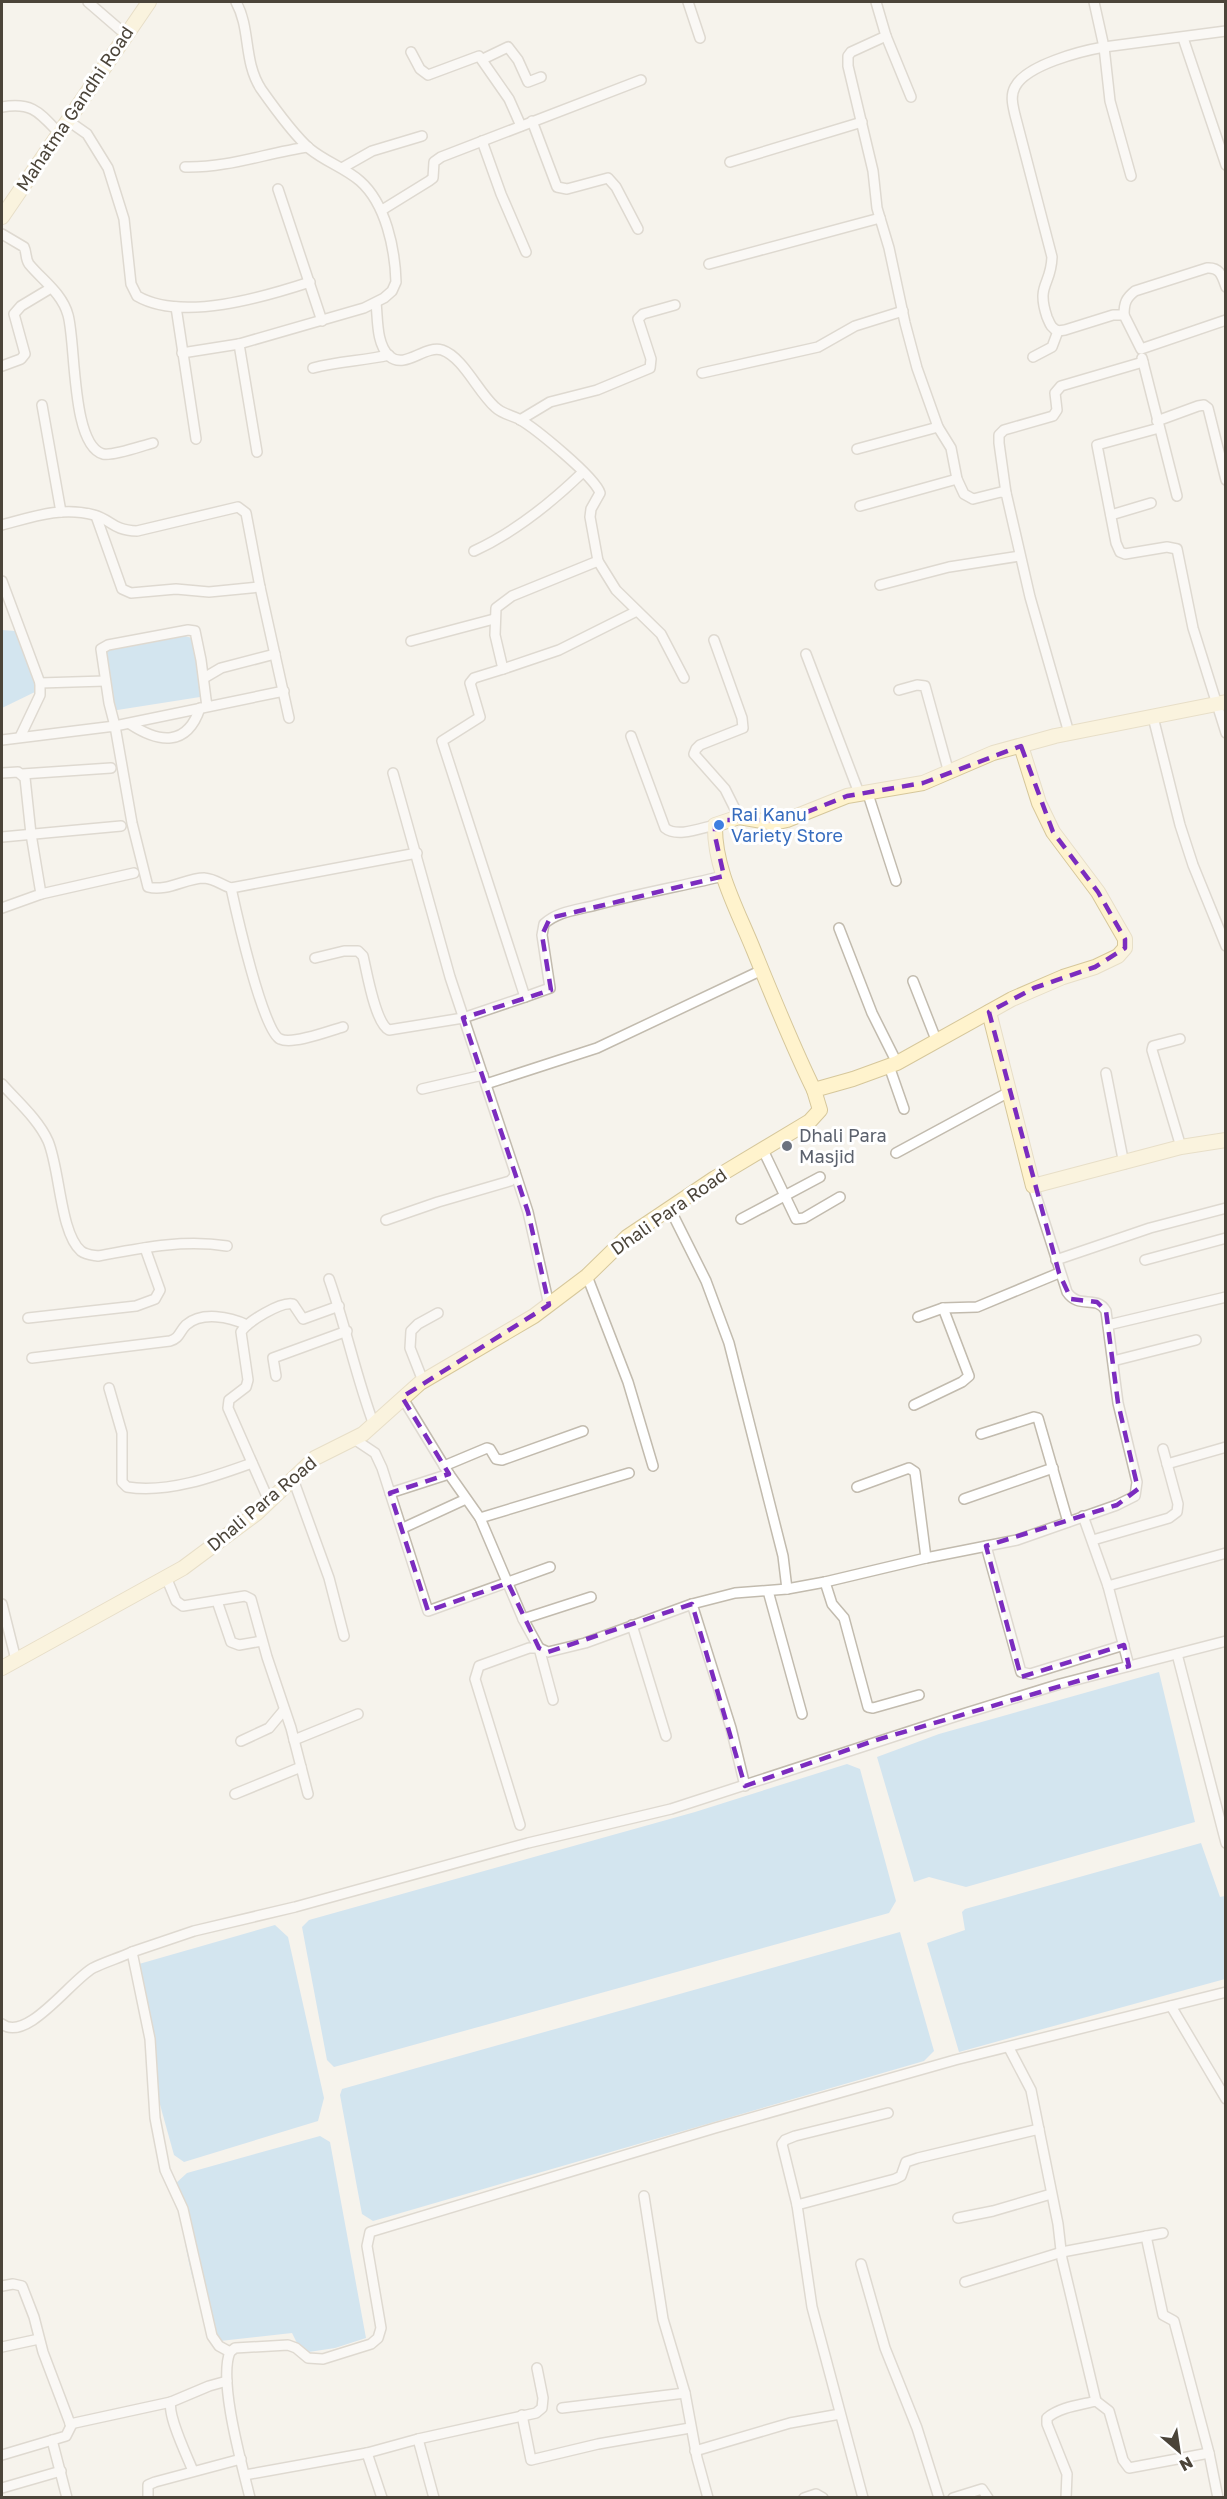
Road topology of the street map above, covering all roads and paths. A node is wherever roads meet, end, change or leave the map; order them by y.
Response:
1 (88, 2) edge
2 (149, 2) edge
3 (236, 2) edge
4 (688, 2) edge
5 (876, 2) edge
6 (1094, 2) edge
7 (1226, 31) edge
8 (125, 34) junction
9 (886, 36) junction
10 (700, 38) dead end
11 (1183, 38) junction
12 (1104, 47) junction
13 (411, 51) dead end
14 (483, 59) junction
15 (541, 76) dead end
16 (641, 80) dead end
17 (911, 97) dead end
18 (2, 107) edge
19 (67, 120) junction
20 (532, 121) junction
21 (862, 122) junction
22 (521, 126) junction
23 (58, 132) junction
24 (422, 136) dead end
25 (482, 141) junction
26 (308, 147) junction
27 (730, 162) dead end
28 (1226, 165) edge
29 (185, 167) dead end
30 (342, 168) junction
31 (1131, 176) dead end
32 (278, 189) dead end
33 (382, 210) junction
34 (2, 217) edge
35 (880, 218) junction
36 (638, 229) dead end
37 (2, 234) edge
38 (526, 252) dead end
39 (709, 264) dead end
40 (310, 282) junction
41 (1226, 286) edge
42 (51, 288) junction
43 (376, 303) junction
44 (675, 305) dead end
45 (176, 307) junction
46 (903, 311) junction
47 (1124, 315) junction
48 (1226, 320) edge
49 (322, 321) junction
50 (1058, 331) junction
51 (239, 344) junction
52 (1141, 349) junction
53 (182, 353) junction
54 (389, 355) junction
55 (1033, 357) dead end
56 (1143, 362) junction
57 (2, 366) edge
58 (312, 368) dead end
59 (702, 373) dead end
60 (42, 405) dead end
61 (520, 420) junction
62 (1158, 424) junction
63 (938, 427) junction
64 (196, 439) dead end
65 (153, 443) dead end
66 (857, 449) dead end
67 (257, 452) dead end
68 (583, 471) junction
69 (957, 479) junction
70 (1226, 480) edge
71 (1006, 493) junction
72 (1177, 496) dead end
73 (1151, 502) dead end
74 (860, 506) dead end
75 (61, 512) junction
76 (96, 515) junction
77 (1110, 515) junction
78 (2, 525) edge
79 (474, 551) dead end
80 (1020, 556) junction
81 (598, 561) junction
82 (2, 581) edge
83 (880, 585) dead end
84 (260, 587) junction
85 (637, 611) junction
86 (495, 620) junction
87 (714, 640) dead end
88 (411, 641) dead end
89 (275, 654) junction
90 (806, 654) dead end
91 (503, 669) junction
92 (204, 678) junction
93 (684, 678) dead end
94 (105, 681) junction
95 (40, 682) junction
96 (899, 690) dead end
97 (284, 691) junction
98 (1221, 702) edge
99 (203, 707) junction
100 (1154, 717) junction
101 (289, 718) dead end
102 (130, 724) junction
103 (115, 726) junction
104 (1226, 732) edge
105 (1069, 733) junction
106 (631, 736) dead end
107 (20, 737) junction
108 (2, 740) edge
109 (1021, 746) junction
110 (111, 768) dead end
111 (949, 772) junction
112 (2, 773) edge
113 (393, 773) dead end
114 (22, 774) junction
115 (863, 792) junction
116 (740, 817) junction
117 (716, 825) junction
118 (121, 826) dead end
119 (31, 834) junction
120 (2, 837) edge
121 (417, 853) junction
122 (134, 873) dead end
123 (724, 876) junction
124 (896, 881) dead end
125 (231, 888) junction
126 (41, 894) junction
127 (2, 908) edge
128 (839, 927) dead end
129 (1226, 946) edge
130 (315, 958) dead end
131 (762, 970) junction
132 (913, 981) dead end
133 (525, 997) junction
134 (989, 1012) junction
135 (463, 1018) junction
136 (343, 1027) dead end
137 (1179, 1039) dead end
138 (937, 1042) junction
139 (893, 1065) junction
140 (1106, 1073) dead end
141 (484, 1080) junction
142 (2, 1084) edge
143 (422, 1089) dead end
144 (814, 1090) junction
145 (1010, 1092) junction
146 (903, 1108) dead end
147 (1226, 1140) edge
148 (1181, 1148) junction
149 (763, 1150) junction
150 (896, 1153) dead end
151 (1124, 1164) junction
152 (515, 1172) junction
153 (820, 1178) dead end
154 (1033, 1186) junction
155 (784, 1197) junction
156 (840, 1197) dead end
157 (1226, 1208) edge
158 (670, 1209) junction
159 (741, 1219) dead end
160 (386, 1220) dead end
161 (1226, 1238) edge
162 (227, 1246) dead end
163 (145, 1248) junction
164 (1056, 1260) junction
165 (1144, 1260) dead end
166 (1059, 1273) junction
167 (587, 1276) junction
168 (329, 1279) dead end
169 (1226, 1297) edge
170 (549, 1305) junction
171 (339, 1306) junction
172 (943, 1308) junction
173 (438, 1313) dead end
174 (918, 1317) dead end
175 (28, 1318) dead end
176 (247, 1325) junction
177 (1108, 1325) junction
178 (347, 1331) junction
179 (1196, 1340) dead end
180 (32, 1358) dead end
181 (1113, 1362) junction
182 (276, 1376) dead end
183 (423, 1381) junction
184 (109, 1388) dead end
185 (402, 1397) junction
186 (914, 1405) dead end
187 (375, 1425) junction
188 (583, 1431) dead end
189 (981, 1434) dead end
190 (354, 1438) junction
191 (1226, 1448) edge
192 (1163, 1449) dead end
193 (252, 1463) junction
194 (1167, 1464) junction
195 (653, 1466) dead end
196 (1053, 1468) junction
197 (447, 1470) junction
198 (629, 1473) dead end
199 (293, 1479) junction
200 (857, 1487) dead end
201 (390, 1493) junction
202 (466, 1498) junction
203 (964, 1500) dead end
204 (269, 1501) junction
205 (1083, 1516) junction
206 (480, 1518) junction
207 (1068, 1522) junction
208 (403, 1528) junction
209 (1093, 1540) junction
210 (986, 1546) junction
211 (1226, 1552) edge
212 (926, 1558) junction
213 (550, 1567) dead end
214 (166, 1577) junction
215 (825, 1582) junction
216 (508, 1583) junction
217 (1108, 1586) junction
218 (787, 1589) junction
219 (768, 1591) junction
220 (591, 1597) dead end
221 (218, 1601) junction
222 (2, 1604) edge
223 (692, 1604) junction
224 (523, 1619) junction
225 (632, 1625) junction
226 (344, 1636) dead end
227 (262, 1641) junction
228 (1226, 1641) edge
229 (1124, 1645) junction
230 (538, 1648) junction
231 (1177, 1654) junction
232 (16, 1660) junction
233 (1129, 1666) junction
234 (2, 1668) edge
235 (919, 1695) dead end
236 (553, 1700) dead end
237 (284, 1710) junction
238 (358, 1714) dead end
239 (802, 1714) dead end
240 (666, 1736) dead end
241 (294, 1740) junction
242 (241, 1741) dead end
243 (301, 1767) junction
244 (745, 1786) junction
245 (234, 1794) dead end
246 (308, 1794) dead end
247 (520, 1825) dead end
248 (1226, 1843) edge
249 (132, 1953) junction
250 (1226, 1992) edge
251 (1171, 2007) junction
252 (2, 2024) edge
253 (1009, 2048) junction
254 (1226, 2099) edge
255 (888, 2113) dead end
256 (1039, 2129) junction
257 (1051, 2194) junction
258 (644, 2196) dead end
259 (797, 2205) junction
260 (958, 2218) dead end
261 (1163, 2233) dead end
262 (1146, 2236) junction
263 (1062, 2252) junction
264 (861, 2264) dead end
265 (965, 2282) dead end
266 (2, 2286) edge
267 (39, 2338) junction
268 (2, 2347) edge
269 (230, 2352) junction
270 (537, 2368) dead end
271 (227, 2381) junction
272 (685, 2393) junction
273 (171, 2402) junction
274 (1095, 2402) junction
275 (562, 2408) dead end
276 (840, 2414) junction
277 (522, 2415) junction
278 (70, 2424) junction
279 (690, 2428) junction
280 (418, 2439) junction
281 (52, 2440) junction
282 (695, 2451) junction
283 (367, 2453) junction
284 (1209, 2453) junction
285 (2, 2455) edge
286 (241, 2459) junction
287 (193, 2471) junction
288 (61, 2472) junction
289 (244, 2475) junction
290 (2, 2488) edge
291 (960, 2496) edge
292 (67, 2498) edge
293 (148, 2498) edge
294 (250, 2498) edge
295 (382, 2498) edge
296 (434, 2498) edge
297 (708, 2498) edge
298 (804, 2498) edge
299 (824, 2498) edge
300 (863, 2498) edge
301 (939, 2498) edge
302 (988, 2498) edge
303 (1066, 2498) edge
304 (1218, 2498) edge

1 - 8 street
2 - 8 street, Mahatma Gandhi Road
3 - 26 street
4 - 10 street
5 - 9 street
6 - 12 street
7 - 11 street
8 - 19 street, Mahatma Gandhi Road
9 - 17 street
9 - 21 street
11 - 12 street
11 - 28 street
12 - 31 street
12 - 50 street
13 - 14 street
14 - 15 street
14 - 22 street
16 - 20 street
18 - 23 street
19 - 23 street, Mahatma Gandhi Road
19 - 45 street
20 - 22 street
20 - 36 street
21 - 27 street
21 - 35 street
22 - 25 street
23 - 34 street, Mahatma Gandhi Road
24 - 30 street
25 - 33 street
25 - 38 street
26 - 29 street
26 - 30 street
30 - 33 street
32 - 40 street
33 - 43 street
35 - 39 street
35 - 46 street
37 - 42 street
40 - 45 street
40 - 49 street
41 - 47 street
42 - 57 street
42 - 65 street
43 - 49 street
43 - 54 street
44 - 61 street
45 - 53 street
46 - 59 street
46 - 63 street
47 - 50 street
47 - 52 street
48 - 52 street
49 - 51 street
50 - 55 street
51 - 53 street
51 - 67 street
52 - 56 street
53 - 64 street
54 - 58 street
54 - 61 street
56 - 62 street
56 - 71 street
60 - 75 street
61 - 68 street
62 - 70 street
62 - 72 street
62 - 77 street
63 - 66 street
63 - 69 street
68 - 79 street
68 - 81 street
69 - 71 street
69 - 74 street
71 - 80 street
73 - 77 street
75 - 76 street
75 - 78 street
76 - 84 street
76 - 84 street
77 - 98 street
80 - 83 street
80 - 105 street
81 - 85 street
81 - 86 street
82 - 95 street
84 - 89 street
85 - 91 street
85 - 93 street
86 - 88 street
86 - 91 street
87 - 116 street
89 - 92 street
89 - 97 street
90 - 115 street
91 - 133 street
92 - 94 street
92 - 99 street
94 - 95 street
94 - 103 street
95 - 107 street
96 - 111 street
97 - 99 street
97 - 101 street
98 - 100 street
98 - 104 street
99 - 102 street
99 - 102 street
100 - 105 street
100 - 129 street
102 - 103 street
103 - 107 street
103 - 125 street
105 - 109 street
106 - 117 street
107 - 108 street
109 - 111 street
109 - 134 street
110 - 114 street
111 - 115 street
112 - 114 street
113 - 121 street
114 - 119 street
115 - 116 street
115 - 124 street
116 - 117 street
117 - 123 street
118 - 119 street
119 - 120 street
119 - 126 street
121 - 125 street
121 - 135 street
122 - 126 street
123 - 131 street
123 - 133 street
125 - 136 street
126 - 127 street
128 - 139 street
130 - 135 street
131 - 141 street
131 - 144 street
132 - 138 street
133 - 135 street
134 - 138 street
134 - 145 street
135 - 141 street
137 - 148 street
138 - 139 street
139 - 144 street
139 - 146 street
140 - 151 street
141 - 143 street
141 - 152 street
142 - 163 street
144 - 149 street, Dhali Para Road
145 - 150 street
145 - 154 street
147 - 148 street
148 - 151 street
149 - 155 street
149 - 158 street, Dhali Para Road
151 - 154 street
152 - 160 street
152 - 170 street
153 - 155 street
154 - 164 street
155 - 156 street
155 - 159 street
157 - 164 street
158 - 167 street, Dhali Para Road
158 - 218 street
161 - 165 street
162 - 163 street
163 - 175 street
164 - 166 street
166 - 172 street
166 - 177 street
167 - 170 street, Dhali Para Road
167 - 195 street
168 - 171 street
169 - 177 street
170 - 183 street, Dhali Para Road
171 - 176 street
171 - 178 street
172 - 174 street
172 - 186 street
173 - 183 street
176 - 180 street
176 - 193 street
177 - 181 street
178 - 182 street
178 - 187 street
179 - 181 street
181 - 205 street
183 - 185 street, Dhali Para Road
184 - 193 street
185 - 187 street, Dhali Para Road
185 - 197 street
187 - 190 street, Dhali Para Road
188 - 197 street
189 - 196 street
190 - 199 street, Dhali Para Road
190 - 201 street
191 - 194 street
192 - 194 street
193 - 204 street
194 - 209 street
196 - 203 street
196 - 207 street
197 - 201 street
197 - 202 street
198 - 206 street
199 - 204 street, Dhali Para Road
199 - 226 street
200 - 212 street
201 - 208 street
202 - 206 street
202 - 208 street
204 - 214 street, Dhali Para Road
205 - 207 street
205 - 209 street
206 - 216 street
207 - 210 street
208 - 216 street
209 - 217 street
210 - 212 street
210 - 229 street
211 - 217 street
212 - 215 street
213 - 216 street
214 - 221 street
214 - 232 street, Dhali Para Road
215 - 218 street
215 - 235 street
216 - 224 street
217 - 229 street
218 - 219 street
219 - 223 street
219 - 239 street
220 - 224 street
221 - 227 street
221 - 227 street
222 - 232 street
223 - 225 street
223 - 244 street
224 - 230 street
225 - 230 street
225 - 240 street
227 - 237 street
228 - 231 street
229 - 233 street
230 - 236 street
230 - 247 street
231 - 233 street
231 - 248 street
232 - 234 street, Dhali Para Road
233 - 244 street
237 - 241 street
237 - 242 street
238 - 241 street
241 - 243 street
243 - 245 street
243 - 246 street
244 - 249 street
249 - 252 street
249 - 269 street
250 - 251 street
251 - 253 street
251 - 254 street
253 - 256 street
253 - 269 street
255 - 259 street
256 - 257 street
256 - 259 street
257 - 260 street
257 - 263 street
258 - 272 street
259 - 276 street
261 - 262 street
262 - 263 street
262 - 284 street
263 - 265 street
263 - 274 street
264 - 301 street
266 - 267 street
267 - 268 street
267 - 278 street
269 - 271 street
270 - 277 street
271 - 273 street
271 - 286 street
272 - 275 street
272 - 279 street
273 - 278 street
273 - 287 street
274 - 284 street
274 - 303 street
276 - 282 street
276 - 300 street
277 - 279 street
277 - 280 street
278 - 281 street
279 - 282 street
280 - 283 street
280 - 296 street
281 - 285 street
281 - 288 street
282 - 297 street
283 - 289 street
283 - 295 street
284 - 304 street
286 - 287 street
286 - 289 street
287 - 293 street
288 - 290 street
288 - 292 street
289 - 294 street
291 - 302 street
298 - 299 street

